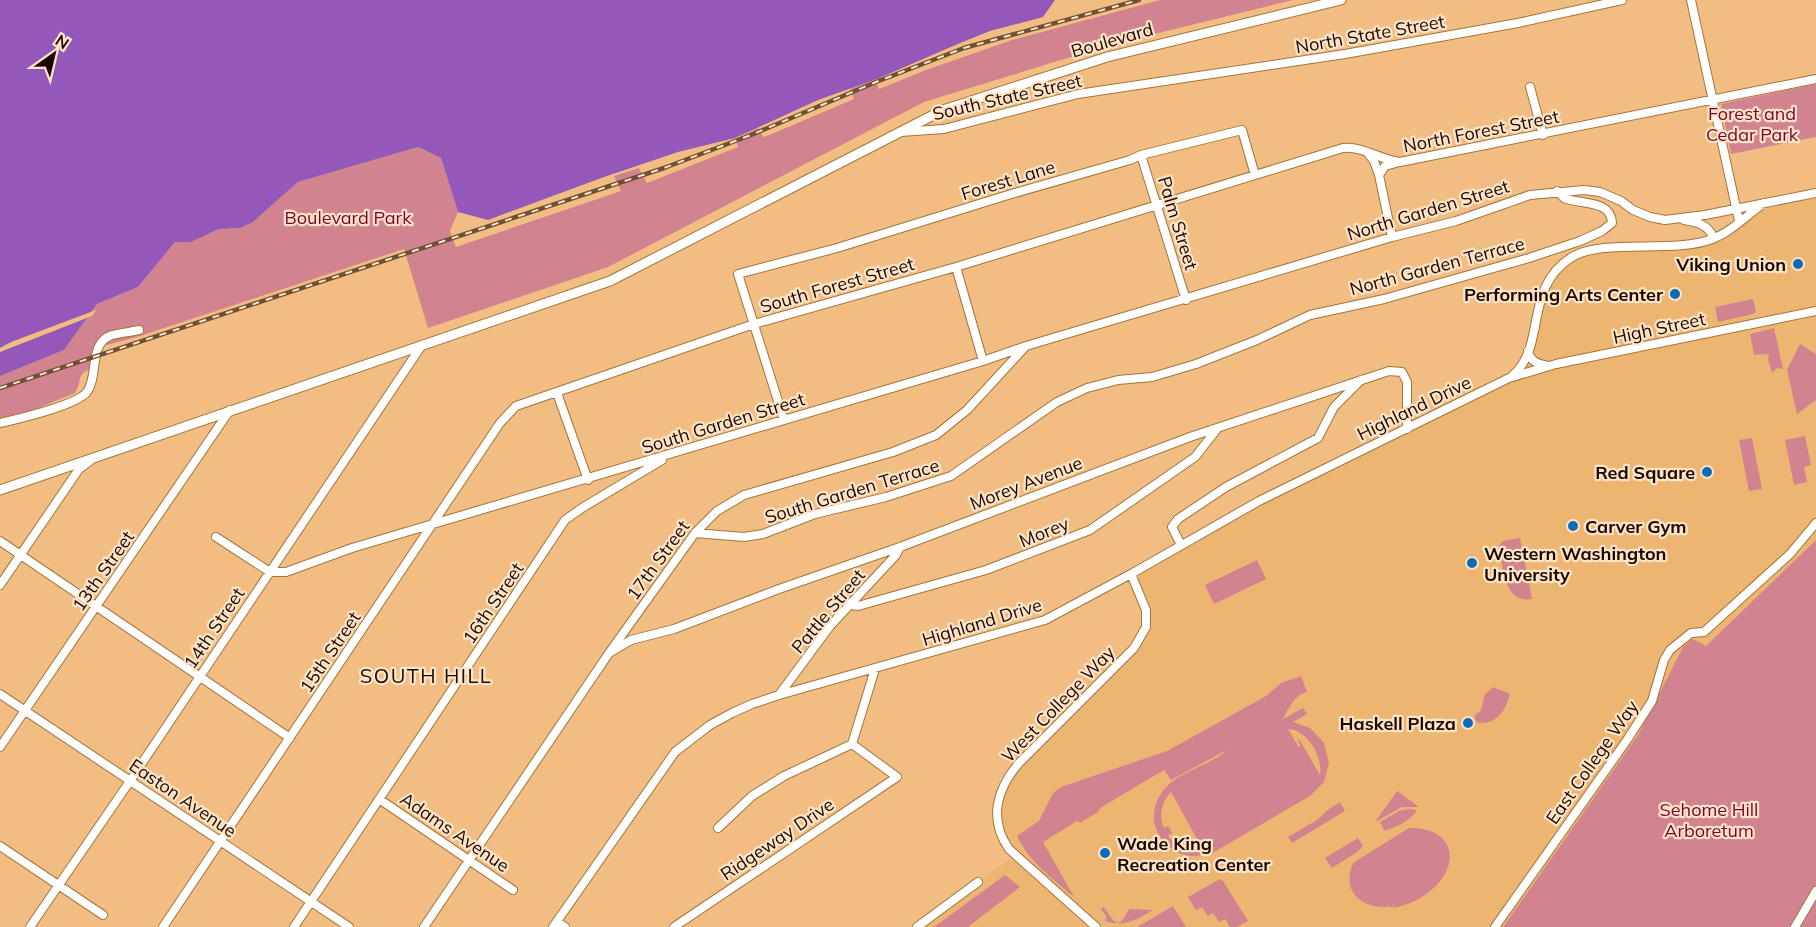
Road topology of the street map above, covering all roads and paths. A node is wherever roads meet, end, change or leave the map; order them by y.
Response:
1 (1341, 0) edge
2 (1622, 0) edge
3 (1691, 0) edge
4 (1816, 79) edge
5 (1530, 87) dead end
6 (1122, 88) joint
7 (1713, 100) junction
8 (899, 133) junction
9 (1543, 135) junction
10 (1366, 151) junction
11 (1141, 155) junction
12 (1400, 162) junction
13 (1255, 174) junction
14 (1379, 175) junction
15 (1557, 191) junction
16 (1816, 193) edge
17 (1765, 202) junction
18 (1156, 204) junction
19 (1735, 207) junction
20 (1680, 219) junction
21 (1739, 221) junction
22 (1392, 237) junction
23 (1714, 238) junction
24 (956, 267) junction
25 (1186, 300) junction
26 (1816, 311) edge
27 (754, 324) junction
28 (139, 330) dead end
29 (422, 345) junction
30 (1026, 346) junction
31 (1528, 349) junction
32 (983, 361) junction
33 (1204, 361) joint
34 (1550, 366) junction
35 (1509, 378) junction
36 (1361, 379) junction
37 (557, 393) junction
38 (528, 402) joint
39 (230, 410) junction
40 (784, 420) junction
41 (0, 423) edge
42 (1218, 428) junction
43 (1407, 429) junction
44 (674, 453) junction
45 (97, 457) junction
46 (588, 480) junction
47 (0, 490) edge
48 (1816, 523) edge
49 (434, 524) junction
50 (695, 533) junction
51 (216, 537) dead end
52 (0, 541) edge
53 (1181, 545) junction
54 (900, 547) junction
55 (20, 555) junction
56 (270, 572) junction
57 (1131, 574) junction
58 (0, 585) edge
59 (851, 605) junction
60 (96, 607) junction
61 (609, 653) junction
62 (875, 669) junction
63 (200, 676) junction
64 (0, 694) edge
65 (779, 695) junction
66 (25, 710) junction
67 (290, 738) junction
68 (852, 744) junction
69 (0, 747) edge
70 (130, 781) junction
71 (379, 799) junction
72 (718, 828) dead end
73 (221, 842) junction
74 (0, 846) edge
75 (469, 859) junction
76 (978, 882) dead end
77 (58, 885) junction
78 (513, 890) dead end
79 (1816, 891) edge
80 (311, 902) junction
81 (103, 915) dead end
82 (555, 924) edge
83 (30, 927) edge
84 (164, 927) edge
85 (294, 927) edge
86 (349, 927) edge
87 (424, 927) edge
88 (565, 927) edge
89 (674, 927) edge
90 (916, 927) edge
91 (1096, 927) edge
92 (1495, 927) edge
93 (1795, 927) edge

1 - 8 main road, Boulevard
2 - 6 street, North State Street
3 - 7 street
4 - 7 street, North Forest Street
5 - 9 street
6 - 8 street, South State Street
7 - 9 street, North Forest Street
7 - 19 street
8 - 29 main road, Boulevard
9 - 12 street, North Forest Street
10 - 12 street, North Forest Street
10 - 13 street, North Forest Street
10 - 14 street
11 - 13 street, Forest Lane
11 - 18 street, Palm Street
11 - 27 street, Forest Lane
12 - 14 street
13 - 18 street, North Forest Street
14 - 22 street
15 - 20 street, North Garden Street
15 - 22 street, North Garden Street
15 - 33 street, North Garden Terrace
16 - 17 street, North Garden Street
17 - 19 street, North Garden Street
17 - 21 street
18 - 24 street, South Forest Street
18 - 25 street, Palm Street
19 - 20 street, North Garden Street
19 - 21 street
20 - 23 street, North Garden Street
21 - 23 street
22 - 25 street, North Garden Street
23 - 31 street
24 - 27 street, South Forest Street
24 - 32 street
25 - 30 street, South Garden Street
26 - 34 street, High Street
27 - 37 street, South Forest Street
27 - 40 street
28 - 41 street
29 - 39 main road, Boulevard
29 - 56 street, 14th Street
30 - 32 street, South Garden Street
30 - 50 street, 17th Street
31 - 34 street
31 - 35 street
32 - 40 street, South Garden Street
33 - 50 street, South Garden Terrace
34 - 35 street, High Street
35 - 43 street, Highland Drive
36 - 42 street, Morey Avenue
36 - 43 street, Morey Avenue
36 - 53 street
37 - 38 street, South Forest Street
37 - 46 street
38 - 49 street, 15th Street
39 - 45 main road, Boulevard
39 - 60 street, 13th Street
40 - 44 street, South Garden Street
42 - 54 street, Morey Avenue
42 - 59 street, Morey
43 - 53 street, Highland Drive
44 - 46 street, South Garden Street
44 - 71 street, 16th Street
45 - 47 main road, Boulevard
45 - 55 street
46 - 49 street, South Garden Street
48 - 92 street, East College Way
49 - 56 street, South Garden Street
49 - 67 street, 15th Street
50 - 61 street, 17th Street
51 - 56 street
52 - 55 street
53 - 57 street, Highland Drive
54 - 59 street, Pattle Street
54 - 61 street, Morey Avenue
55 - 58 street
55 - 60 street
56 - 63 street, 14th Street
57 - 62 street, Highland Drive
57 - 91 street, West College Way
59 - 65 street, Pattle Street
60 - 63 street
60 - 66 street, 13th Street
61 - 75 street, 17th Street
62 - 65 street, Highland Drive
62 - 68 street
63 - 67 street
63 - 70 street, 14th Street
64 - 66 street, Easton Avenue
65 - 82 street, Highland Drive
66 - 69 street, 13th Street
66 - 70 street, Easton Avenue
67 - 73 street, 15th Street
68 - 72 street
68 - 89 street, Ridgeway Drive
70 - 73 street, Easton Avenue
70 - 77 street, 14th Street
71 - 75 street, Adams Avenue
71 - 80 street, 16th Street
73 - 80 street, Easton Avenue
73 - 84 street, 15th Street
74 - 77 street
75 - 78 street, Adams Avenue
75 - 87 street, 17th Street
76 - 90 street
77 - 81 street
77 - 83 street, 14th Street
79 - 93 street
80 - 85 street, 16th Street
80 - 86 street, Easton Avenue
82 - 88 street

